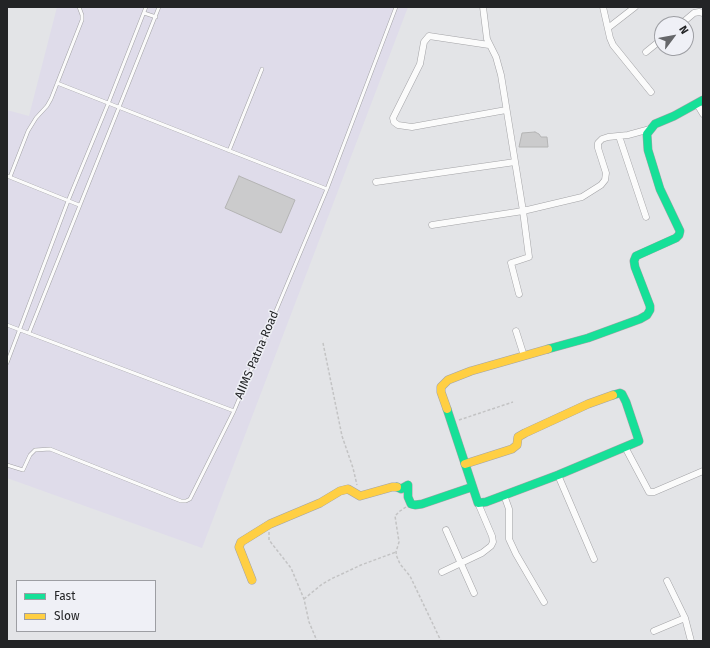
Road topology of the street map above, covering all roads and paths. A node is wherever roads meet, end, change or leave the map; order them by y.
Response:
1 (79, 7) edge
2 (146, 7) edge
3 (160, 7) edge
4 (396, 7) edge
5 (483, 7) edge
6 (603, 7) edge
7 (635, 7) edge
8 (144, 13) junction
9 (703, 13) edge
10 (690, 16) edge
11 (156, 17) junction
12 (608, 28) junction
13 (489, 45) junction
14 (654, 46) edge
15 (646, 52) dead end
16 (262, 69) dead end
17 (57, 83) junction
18 (651, 92) dead end
19 (700, 102) edge
20 (108, 104) junction
21 (118, 108) junction
22 (506, 110) junction
23 (703, 114) edge
24 (650, 129) junction
25 (619, 136) junction
26 (229, 151) junction
27 (515, 162) junction
28 (8, 176) edge
29 (376, 182) dead end
30 (326, 189) junction
31 (68, 201) junction
32 (79, 205) junction
33 (523, 211) junction
34 (646, 217) dead end
35 (432, 225) dead end
36 (519, 294) dead end
37 (7, 325) edge
38 (19, 330) junction
39 (516, 331) dead end
40 (29, 333) junction
41 (323, 343) dead end
42 (524, 356) junction
43 (7, 363) edge
44 (513, 402) dead end
45 (234, 411) junction
46 (451, 422) junction
47 (624, 447) junction
48 (465, 464) junction
49 (7, 466) edge
50 (703, 471) edge
51 (558, 475) junction
52 (472, 487) junction
53 (504, 495) junction
54 (360, 496) junction
55 (478, 503) junction
56 (411, 504) junction
57 (270, 524) junction
58 (446, 530) dead end
59 (396, 552) junction
60 (594, 559) dead end
61 (461, 563) junction
62 (442, 572) dead end
63 (252, 580) dead end
64 (667, 581) dead end
65 (474, 593) dead end
66 (304, 599) junction
67 (544, 602) dead end
68 (685, 618) junction
69 (654, 631) dead end
70 (318, 641) edge
71 (441, 641) edge
72 (691, 641) edge

1 - 17 lane
2 - 8 lane
3 - 11 lane
4 - 30 lane, AIIMS Patna Road
5 - 13 street
6 - 12 street
7 - 12 street
8 - 11 lane
8 - 20 lane
9 - 10 street
11 - 21 lane
12 - 18 street
13 - 22 street
13 - 22 street
14 - 15 street
16 - 26 lane
17 - 20 lane
17 - 28 lane
19 - 23 street
19 - 24 street
20 - 21 lane
20 - 31 lane
21 - 26 lane
21 - 32 lane
22 - 27 street
24 - 25 street
24 - 42 street
25 - 33 street
25 - 34 street
26 - 30 lane
27 - 29 street
27 - 33 street
28 - 31 lane
30 - 45 lane, AIIMS Patna Road
31 - 32 lane
31 - 38 lane
32 - 40 lane
33 - 35 street
33 - 36 street
37 - 38 lane, AIIMS Patna Road
38 - 40 lane, AIIMS Patna Road
38 - 43 lane
39 - 42 street
40 - 45 lane, AIIMS Patna Road
41 - 54 path
42 - 46 street
44 - 46 path
45 - 49 lane
46 - 48 street
47 - 48 street
47 - 50 street
47 - 51 street
48 - 52 street
51 - 53 street
51 - 60 street
52 - 55 street
52 - 56 street
53 - 55 street
53 - 67 street
54 - 56 street
54 - 57 street
55 - 61 street
56 - 59 path
57 - 63 street
57 - 66 path
58 - 61 street
59 - 66 path
59 - 71 path
61 - 62 street
61 - 65 street
64 - 68 street
66 - 70 path
68 - 69 street
68 - 72 street

